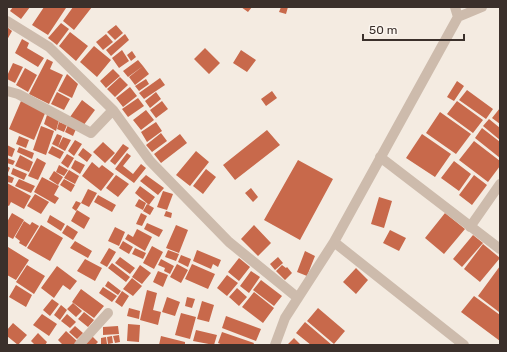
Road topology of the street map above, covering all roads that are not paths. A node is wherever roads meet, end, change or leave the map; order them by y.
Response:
1 (455, 7) edge
2 (482, 7) edge
3 (458, 17) junction
4 (7, 21) edge
5 (7, 91) edge
6 (113, 110) junction
7 (380, 157) junction
8 (500, 184) edge
9 (470, 226) junction
10 (334, 242) junction
11 (500, 249) edge
12 (298, 298) junction
13 (108, 313) dead end
14 (79, 345) edge
15 (275, 345) edge
16 (464, 345) edge

1 - 3 street
2 - 3 street
3 - 7 street
4 - 6 street
5 - 6 street
6 - 12 street
7 - 9 street
7 - 10 street
8 - 9 street
9 - 11 street
10 - 12 street
10 - 16 street
12 - 15 street
13 - 14 street

